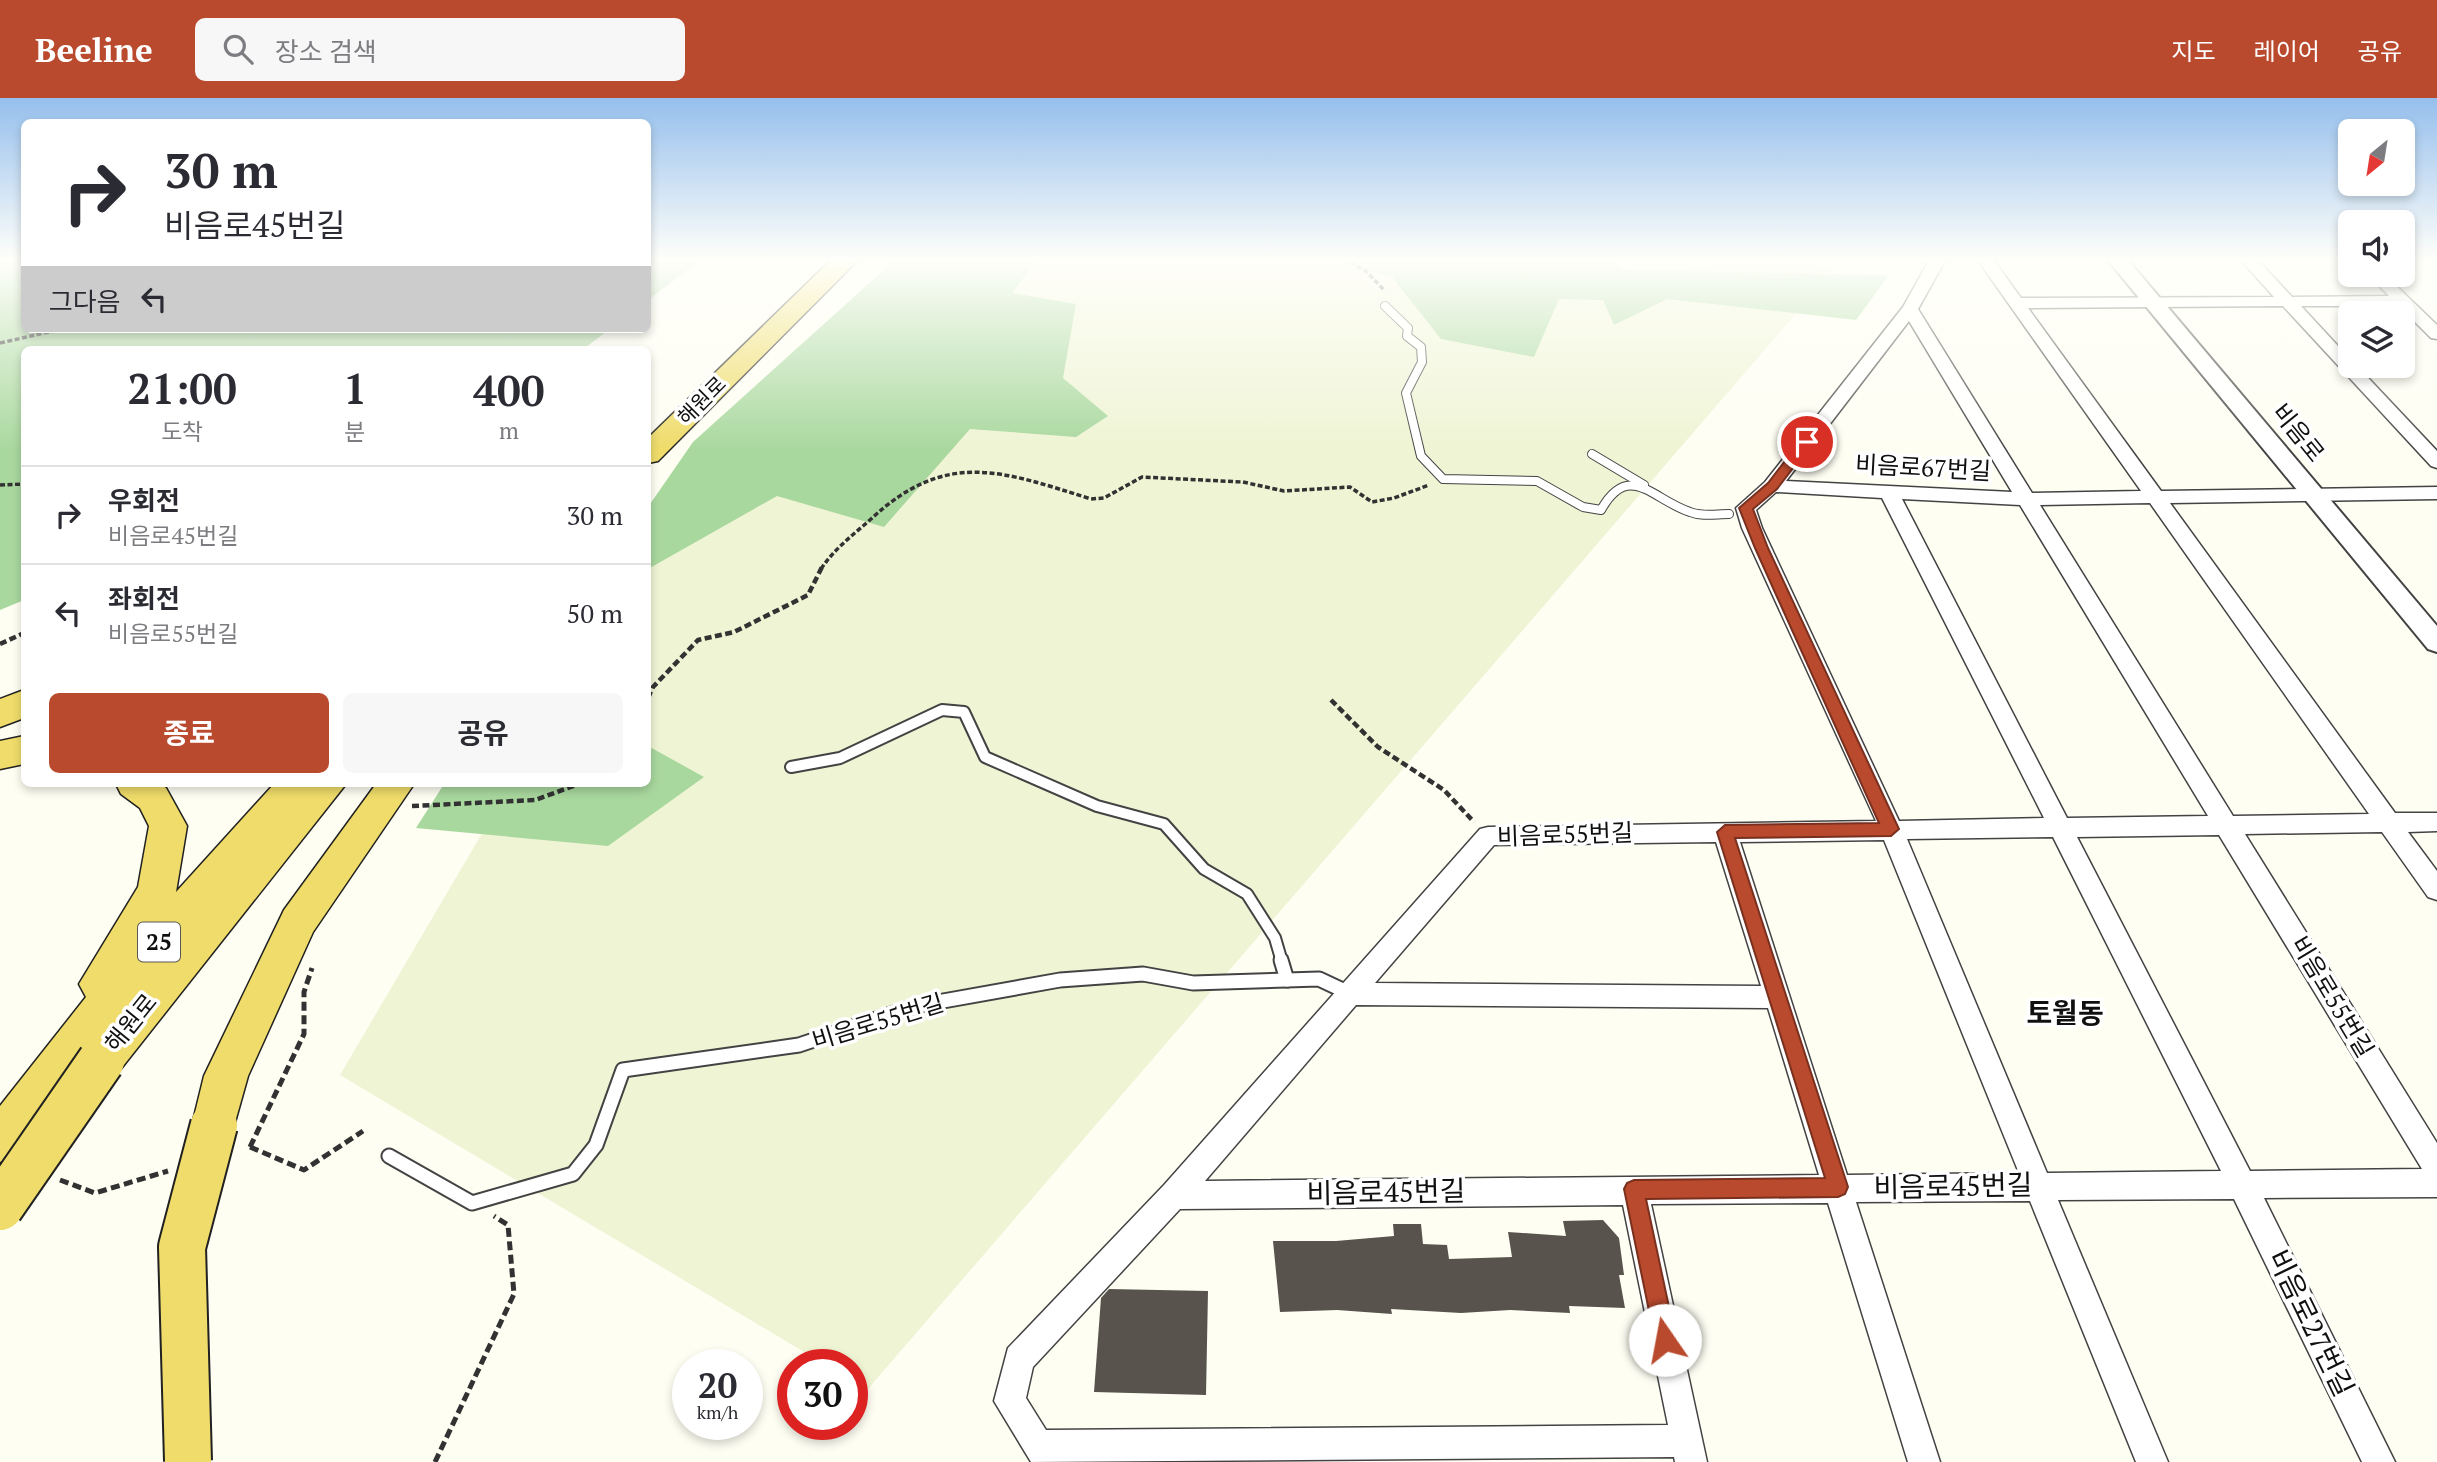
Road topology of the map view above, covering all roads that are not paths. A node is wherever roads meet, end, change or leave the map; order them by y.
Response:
1 (757, 323) edge
2 (781, 323) edge
3 (1403, 323) edge
4 (1899, 323) edge
5 (1919, 323) edge
6 (2034, 323) edge
7 (2173, 323) edge
8 (2306, 323) edge
9 (651, 424) edge
10 (651, 451) edge
11 (1592, 454) dead end
12 (2437, 462) edge
13 (1772, 486) junction
14 (1888, 490) junction
15 (2437, 493) edge
16 (2314, 495) junction
17 (1664, 497) junction
18 (2156, 497) junction
19 (2029, 499) junction
20 (1729, 514) joint
21 (1752, 528) junction
22 (2437, 643) edge
23 (21, 704) edge
24 (0, 715) edge
25 (21, 751) edge
26 (0, 755) edge
27 (791, 767) dead end
28 (138, 787) edge
29 (294, 787) edge
30 (325, 787) edge
31 (400, 795) edge
32 (2437, 822) edge
33 (2389, 823) junction
34 (2228, 825) junction
35 (2060, 827) junction
36 (1891, 829) junction
37 (1725, 832) junction
38 (2437, 890) edge
39 (1287, 979) junction
40 (1351, 994) junction
41 (1778, 997) junction
42 (26, 1106) junction
43 (0, 1141) edge
44 (389, 1156) dead end
45 (2437, 1168) edge
46 (2437, 1183) edge
47 (2242, 1184) junction
48 (2037, 1185) junction
49 (1838, 1187) junction
50 (1634, 1189) junction
51 (1174, 1195) junction
52 (0, 1207) edge
53 (1010, 1402) joint
54 (1689, 1451) edge
55 (1046, 1454) edge
56 (188, 1462) edge
57 (1924, 1462) edge
58 (2152, 1462) edge
59 (2379, 1462) edge

1 - 9 highway, 해원로
2 - 10 highway, 해원로
3 - 17 lane
4 - 13 street
5 - 19 street, 비음로67번길
6 - 18 street
7 - 16 street, 비음로
8 - 12 street
11 - 17 lane
13 - 14 street, 비음로67번길
13 - 21 street
14 - 19 street, 비음로67번길
14 - 35 street
15 - 16 street
16 - 18 street, 비음로67번길
16 - 22 street, 비음로
17 - 20 lane
18 - 19 street, 비음로67번길
18 - 33 street
19 - 34 street, 비음로55번길
20 - 21 street
21 - 36 street
23 - 24 highway
25 - 26 highway
27 - 39 lane
28 - 42 highway
29 - 42 highway, 해원로 / 25
30 - 52 highway, 해원로 / 25, bridge
31 - 56 highway, bridge
32 - 33 street, 비음로55번길
33 - 34 street, 비음로55번길
33 - 38 street
34 - 35 street, 비음로55번길
34 - 45 street, 비음로55번길
35 - 36 street, 비음로55번길
35 - 47 street
36 - 37 street, 비음로55번길
36 - 48 street
37 - 40 street, 비음로55번길
37 - 41 street
39 - 40 lane, 비음로55번길
39 - 44 lane, 비음로55번길
40 - 41 street, 비음로55번길
40 - 51 street, 비음로55번길
41 - 49 street
42 - 43 highway, 해원로 / 25
46 - 47 street, 비음로45번길
47 - 48 street, 비음로45번길
47 - 59 street, 비음로27번길
48 - 49 street, 비음로45번길
48 - 58 street
49 - 50 street, 비음로45번길
49 - 57 street
50 - 51 street, 비음로45번길
50 - 54 street
51 - 53 street, 비음로55번길
53 - 55 street
54 - 55 street

